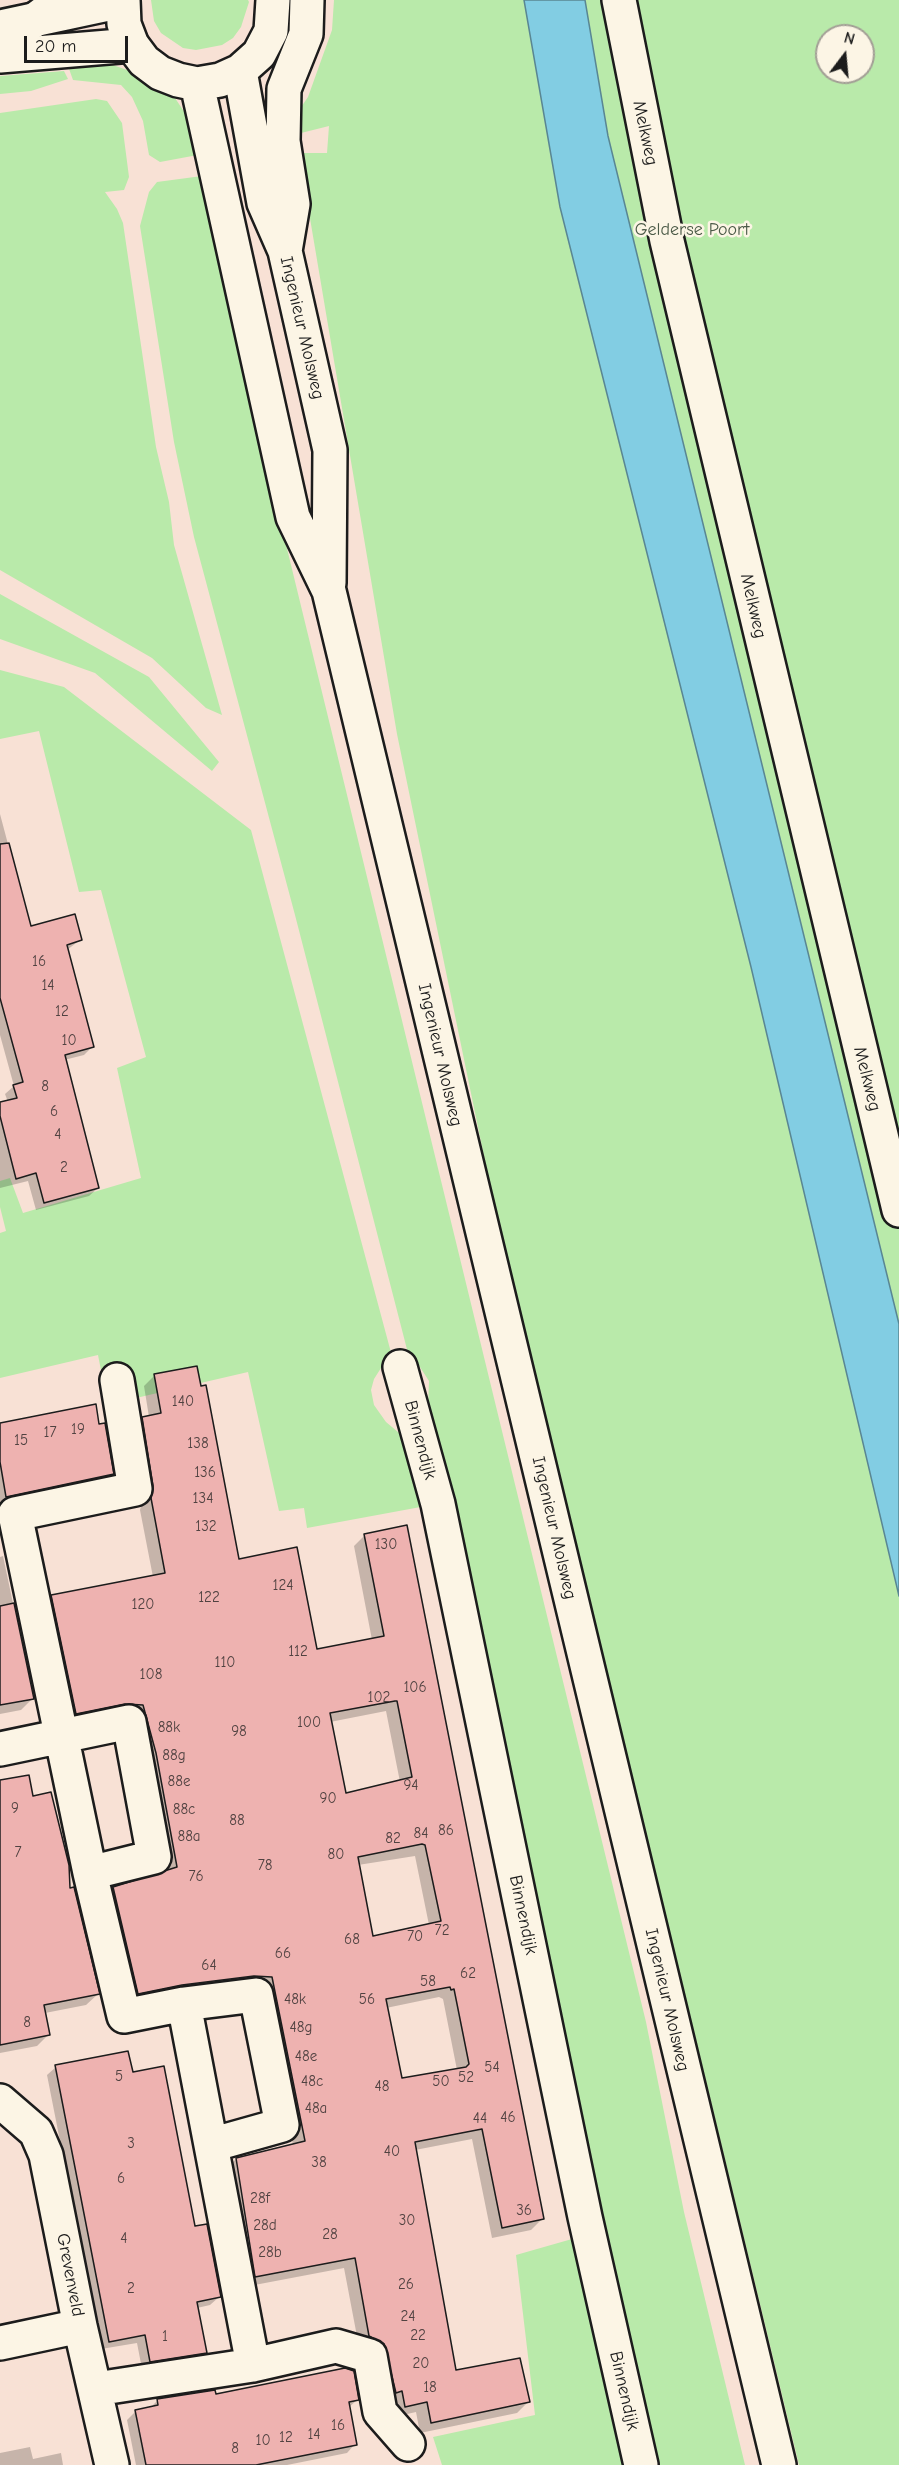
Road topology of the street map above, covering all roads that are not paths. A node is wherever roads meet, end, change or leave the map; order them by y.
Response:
1 (62, 0) edge
2 (122, 0) edge
3 (273, 0) edge
4 (307, 0) edge
5 (619, 0) edge
6 (32, 22) junction
7 (0, 27) edge
8 (132, 45) junction
9 (0, 56) edge
10 (240, 71) junction
11 (197, 84) junction
12 (285, 251) junction
13 (329, 591) junction
14 (899, 1210) edge
15 (400, 1367) dead end
16 (117, 1380) dead end
17 (7, 1516) edge
18 (60, 1736) junction
19 (0, 1749) edge
20 (90, 1873) junction
21 (184, 2004) junction
22 (0, 2102) edge
23 (211, 2145) junction
24 (80, 2326) junction
25 (0, 2343) edge
26 (253, 2365) junction
27 (96, 2389) junction
28 (408, 2444) dead end
29 (112, 2465) edge
30 (641, 2465) edge
31 (779, 2465) edge

1 - 6 street
2 - 6 street
2 - 8 street
3 - 10 street
4 - 12 street
5 - 14 street, Melkweg
6 - 7 street
8 - 9 street
8 - 11 street
10 - 11 street
10 - 12 street, Ingenieur Molsweg
11 - 13 street, Ingenieur Molsweg
12 - 13 street, Ingenieur Molsweg
13 - 31 street, Ingenieur Molsweg
15 - 30 street, Binnendijk
16 - 17 street
17 - 18 street
18 - 19 street
18 - 20 street
18 - 20 street
20 - 21 street
21 - 23 street
21 - 23 street
22 - 24 street, Grevenveld
23 - 26 street
24 - 25 street
24 - 27 street, Grevenveld
26 - 27 street
26 - 28 street
27 - 29 street, Grevenveld

